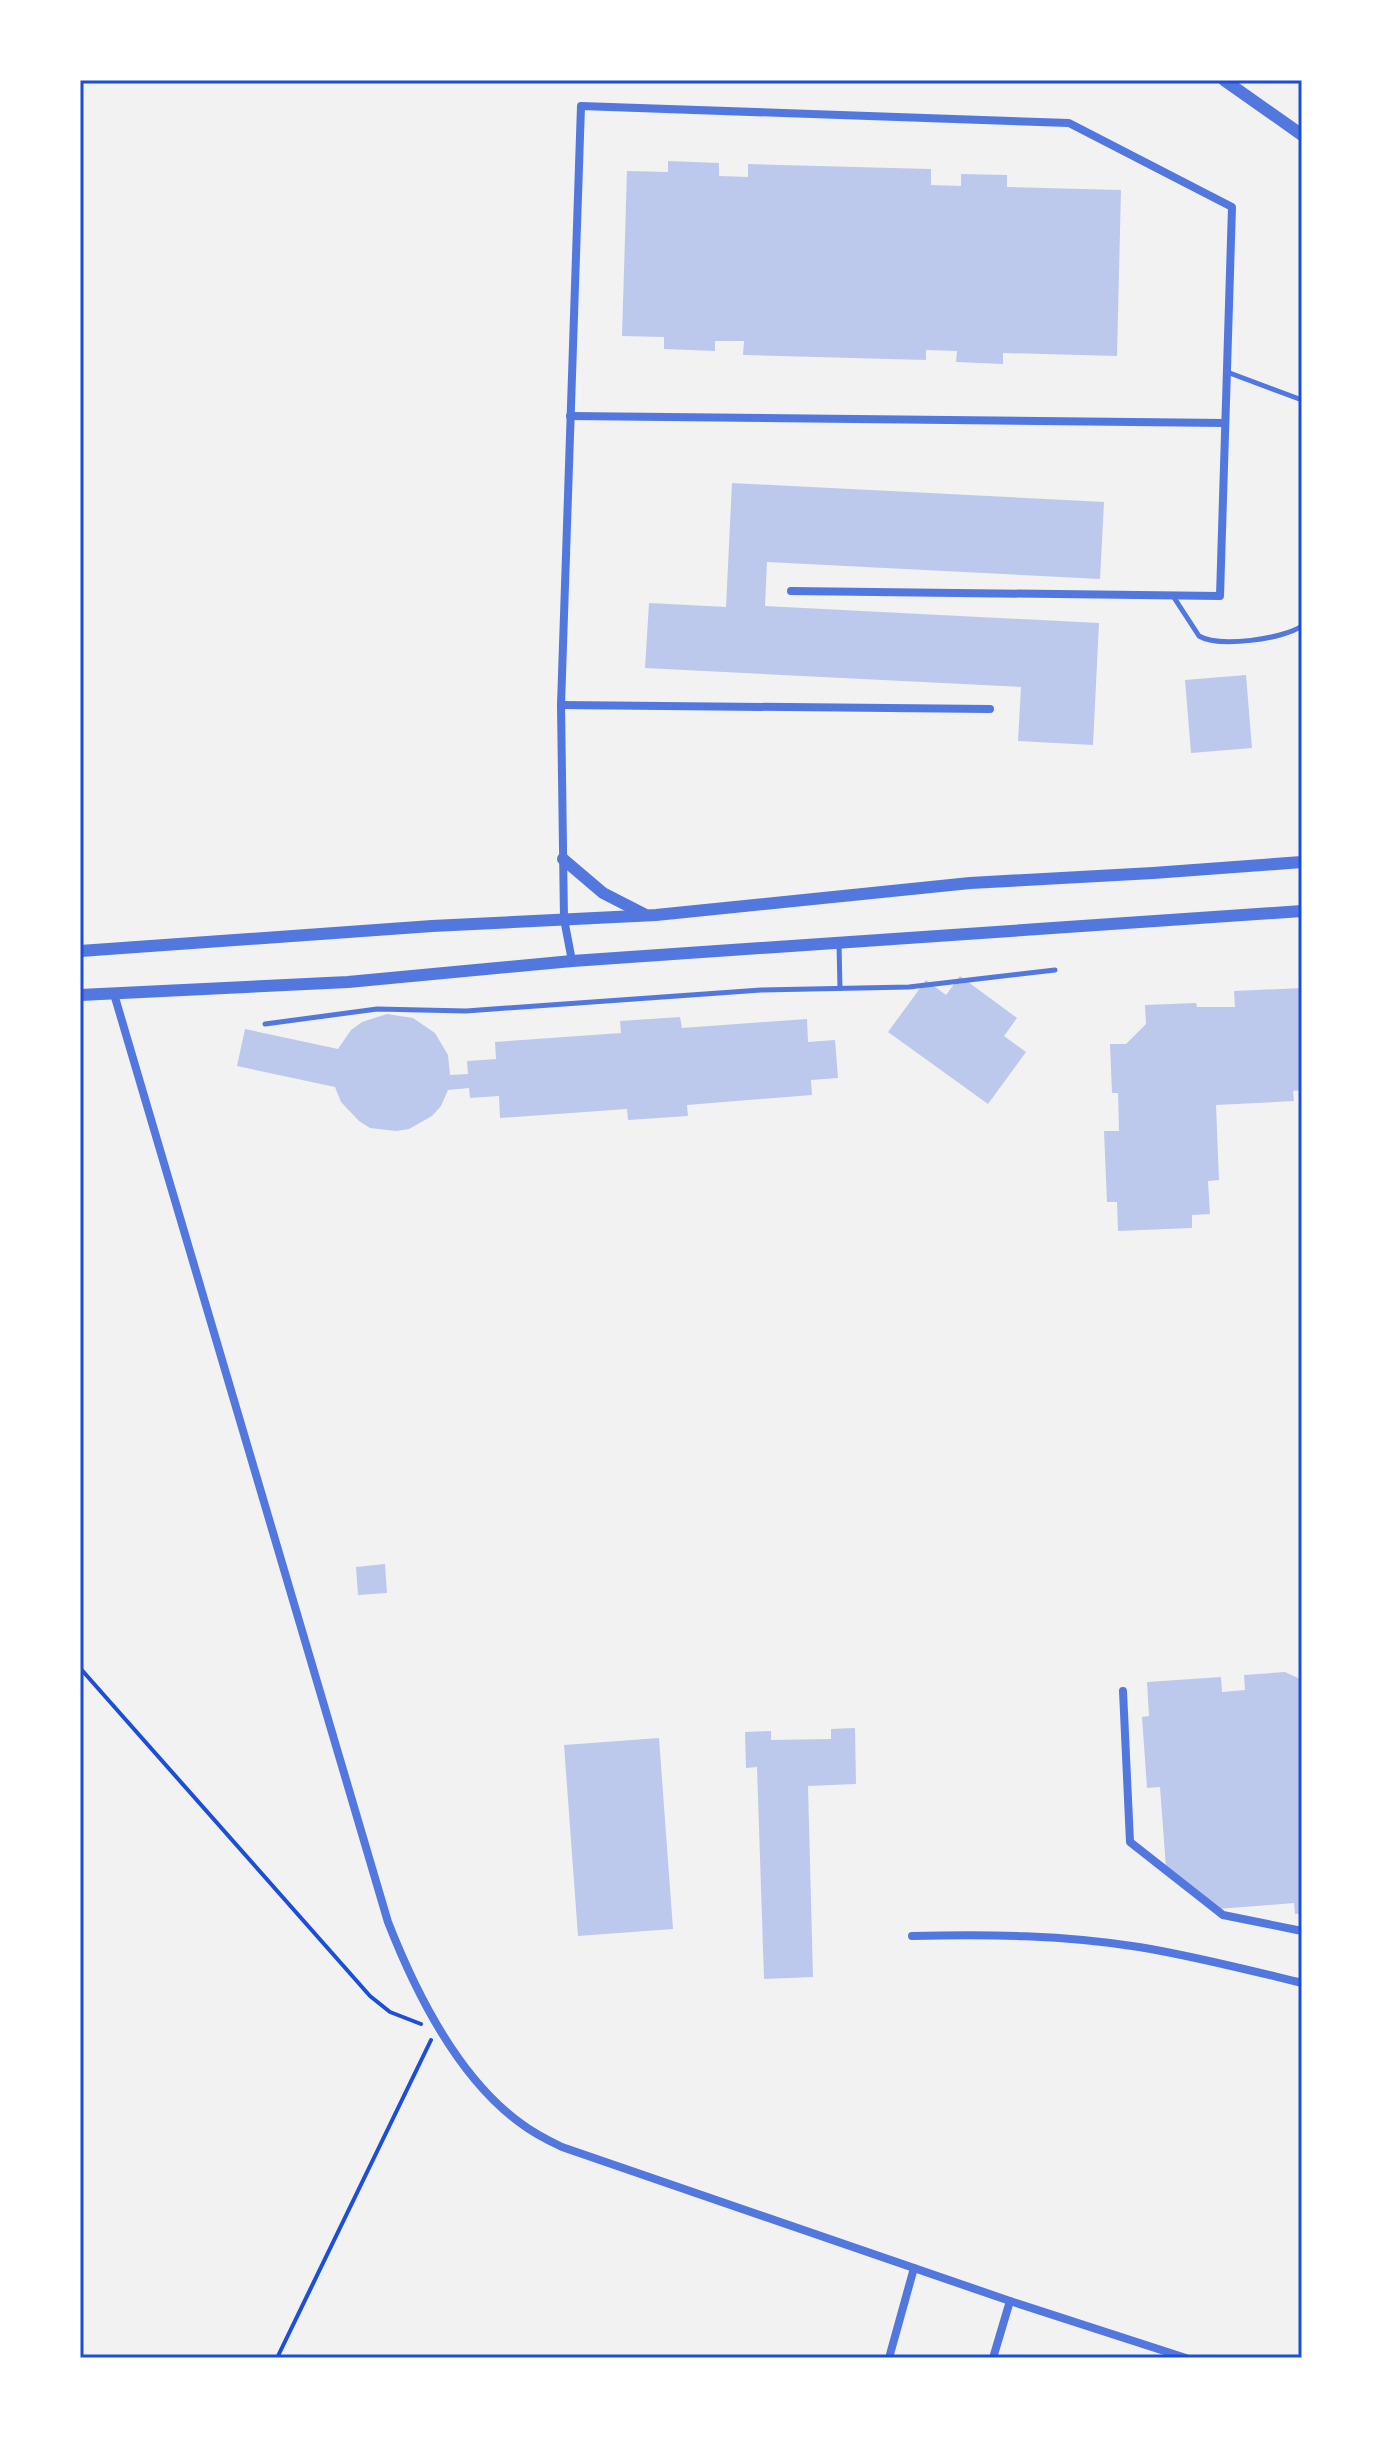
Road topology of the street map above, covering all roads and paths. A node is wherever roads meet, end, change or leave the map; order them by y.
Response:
1 (1224, 80) edge
2 (1302, 135) edge
3 (1227, 372) junction
4 (1302, 400) edge
5 (570, 416) junction
6 (1225, 423) junction
7 (791, 591) dead end
8 (1173, 595) junction
9 (1302, 626) edge
10 (561, 705) junction
11 (990, 709) dead end
12 (563, 859) junction
13 (1302, 862) edge
14 (1302, 911) edge
15 (647, 916) junction
16 (564, 919) junction
17 (839, 943) junction
18 (80, 951) edge
19 (572, 961) junction
20 (1055, 970) dead end
21 (840, 988) junction
22 (114, 994) junction
23 (80, 995) edge
24 (265, 1024) dead end
25 (80, 1668) edge
26 (1123, 1691) dead end
27 (1302, 1931) edge
28 (912, 1936) dead end
29 (1302, 1983) edge
30 (438, 2026) junction
31 (914, 2268) junction
32 (1010, 2301) junction
33 (277, 2358) edge
34 (889, 2358) edge
35 (993, 2358) edge
36 (1186, 2358) edge

1 - 2 street
3 - 4 lane
3 - 5 street
3 - 6 street
5 - 6 street
5 - 10 street
6 - 8 street
7 - 8 street
8 - 9 lane
10 - 11 street
10 - 12 street
12 - 15 street
12 - 16 street
13 - 15 street
14 - 17 street
15 - 16 street
16 - 18 street
16 - 19 street
17 - 19 street
17 - 21 lane
19 - 22 street
20 - 21 lane
21 - 24 lane
22 - 23 street
22 - 30 street
25 - 30 path
26 - 27 street
28 - 29 street
30 - 31 street
30 - 33 path
31 - 32 street
31 - 34 street
32 - 35 street
32 - 36 street

